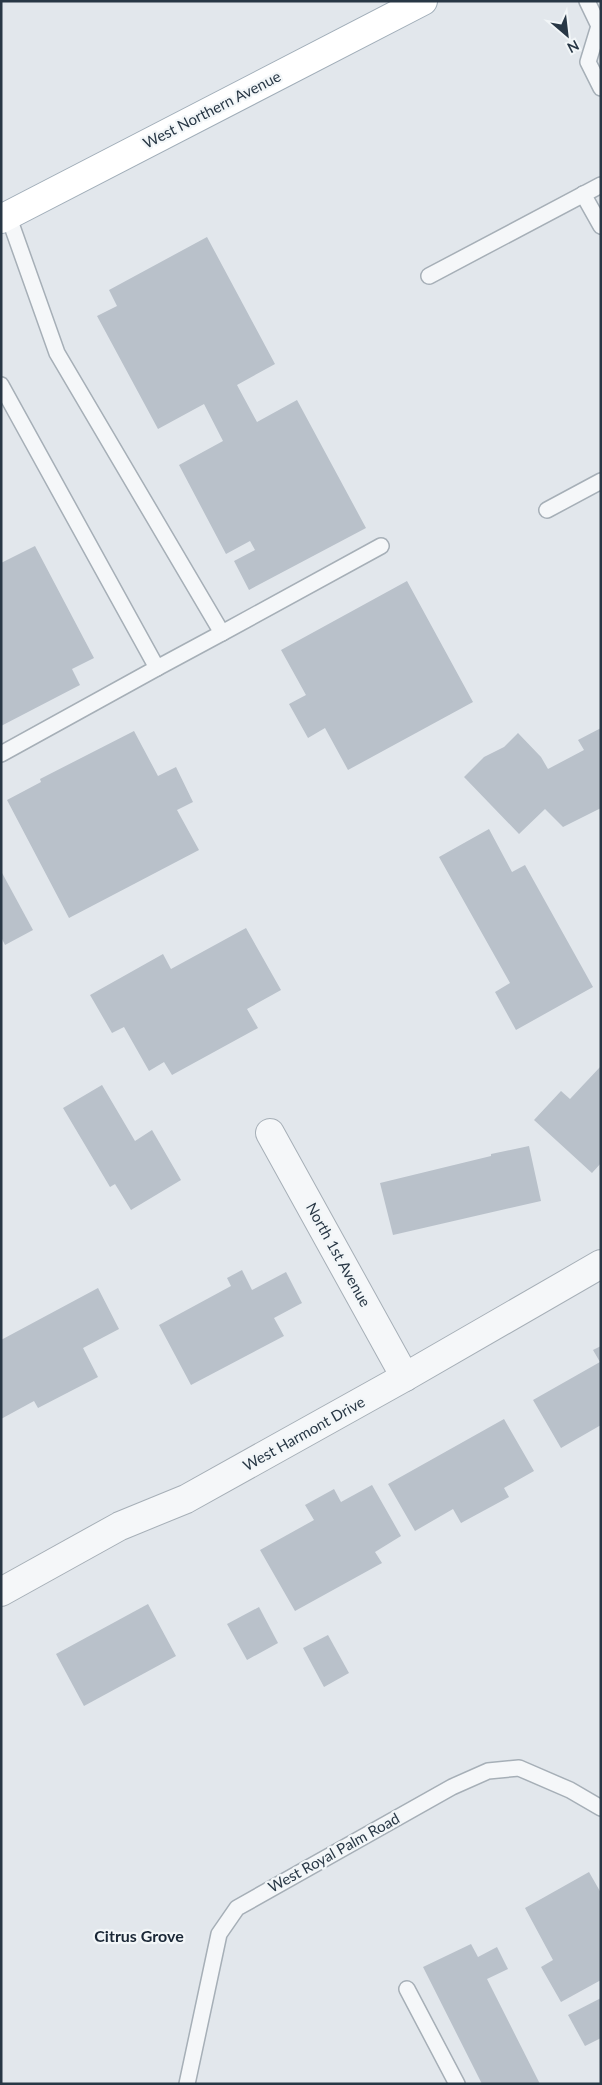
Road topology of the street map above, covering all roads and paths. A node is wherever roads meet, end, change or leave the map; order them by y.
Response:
1 (423, 1) edge
2 (587, 1) edge
3 (600, 26) edge
4 (601, 88) edge
5 (601, 185) edge
6 (583, 194) junction
7 (5, 217) edge
8 (601, 226) edge
9 (428, 276) dead end
10 (1, 385) edge
11 (601, 481) edge
12 (547, 510) dead end
13 (381, 546) dead end
14 (222, 633) junction
15 (157, 668) junction
16 (1, 754) edge
17 (270, 1133) dead end
18 (601, 1264) edge
19 (406, 1377) junction
20 (1, 1592) edge
21 (601, 1808) edge
22 (407, 1989) dead end
23 (187, 2084) edge
24 (457, 2084) edge

1 - 7 main road, West Northern Avenue
2 - 3 lane
3 - 4 lane
5 - 6 lane
6 - 8 lane
6 - 9 lane
7 - 14 lane
10 - 15 lane
11 - 12 lane
13 - 14 lane
14 - 15 lane
15 - 16 lane
17 - 19 street, North 1st Avenue
18 - 19 street, West Harmont Drive
19 - 20 street, West Harmont Drive
21 - 23 lane, West Royal Palm Road
22 - 24 lane

